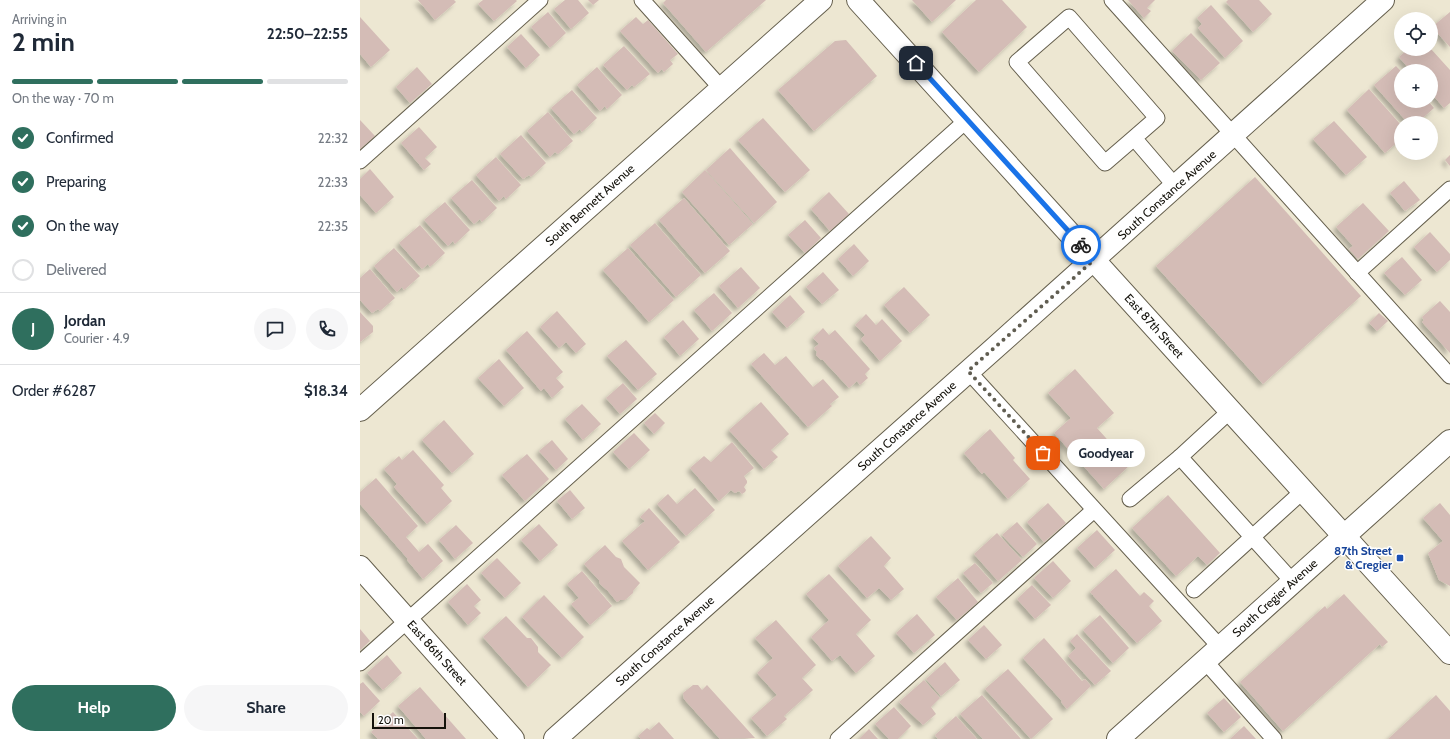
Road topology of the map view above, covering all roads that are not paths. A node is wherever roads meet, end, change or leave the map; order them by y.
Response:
1 (540, 0) edge
2 (642, 0) edge
3 (821, 0) edge
4 (858, 0) edge
5 (1112, 0) edge
6 (1383, 0) edge
7 (721, 88) junction
8 (967, 120) junction
9 (1233, 135) junction
10 (1134, 138) junction
11 (360, 161) edge
12 (1176, 187) junction
13 (1450, 189) edge
14 (1094, 260) junction
15 (1357, 273) junction
16 (968, 371) junction
17 (1450, 376) edge
18 (360, 410) edge
19 (1231, 410) junction
20 (1450, 441) edge
21 (1180, 457) junction
22 (1304, 491) junction
23 (1130, 500) dead end
24 (1094, 510) junction
25 (1344, 536) junction
26 (1253, 538) junction
27 (360, 567) edge
28 (1293, 582) junction
29 (1194, 590) dead end
30 (408, 620) junction
31 (1450, 653) edge
32 (1212, 654) junction
33 (360, 663) edge
34 (513, 739) edge
35 (555, 739) edge
36 (838, 739) edge
37 (1118, 739) edge
38 (1274, 739) edge

1 - 11 lane
2 - 7 lane
3 - 7 street, South Bennett Avenue
4 - 8 street, East 87th Street
5 - 9 lane
6 - 9 street, South Constance Avenue
7 - 18 street, South Bennett Avenue
8 - 14 street, East 87th Street
8 - 30 lane
9 - 12 street, South Constance Avenue
9 - 15 lane
10 - 10 lane
10 - 12 lane
12 - 14 street, South Constance Avenue
13 - 15 lane
14 - 16 street, South Constance Avenue
14 - 19 street, East 87th Street
15 - 17 lane
16 - 24 lane
16 - 35 street, South Constance Avenue
19 - 21 lane
19 - 22 street, East 87th Street
20 - 25 street, South Cregier Avenue
21 - 23 lane
21 - 26 lane
22 - 25 street, East 87th Street
22 - 26 lane
24 - 32 lane
24 - 36 lane
25 - 28 street, South Cregier Avenue
25 - 31 street, East 87th Street
26 - 28 lane
26 - 29 lane
27 - 30 street, East 86th Street
28 - 32 street, South Cregier Avenue
30 - 33 lane
30 - 34 street, East 86th Street
32 - 37 street, South Cregier Avenue
32 - 38 lane

